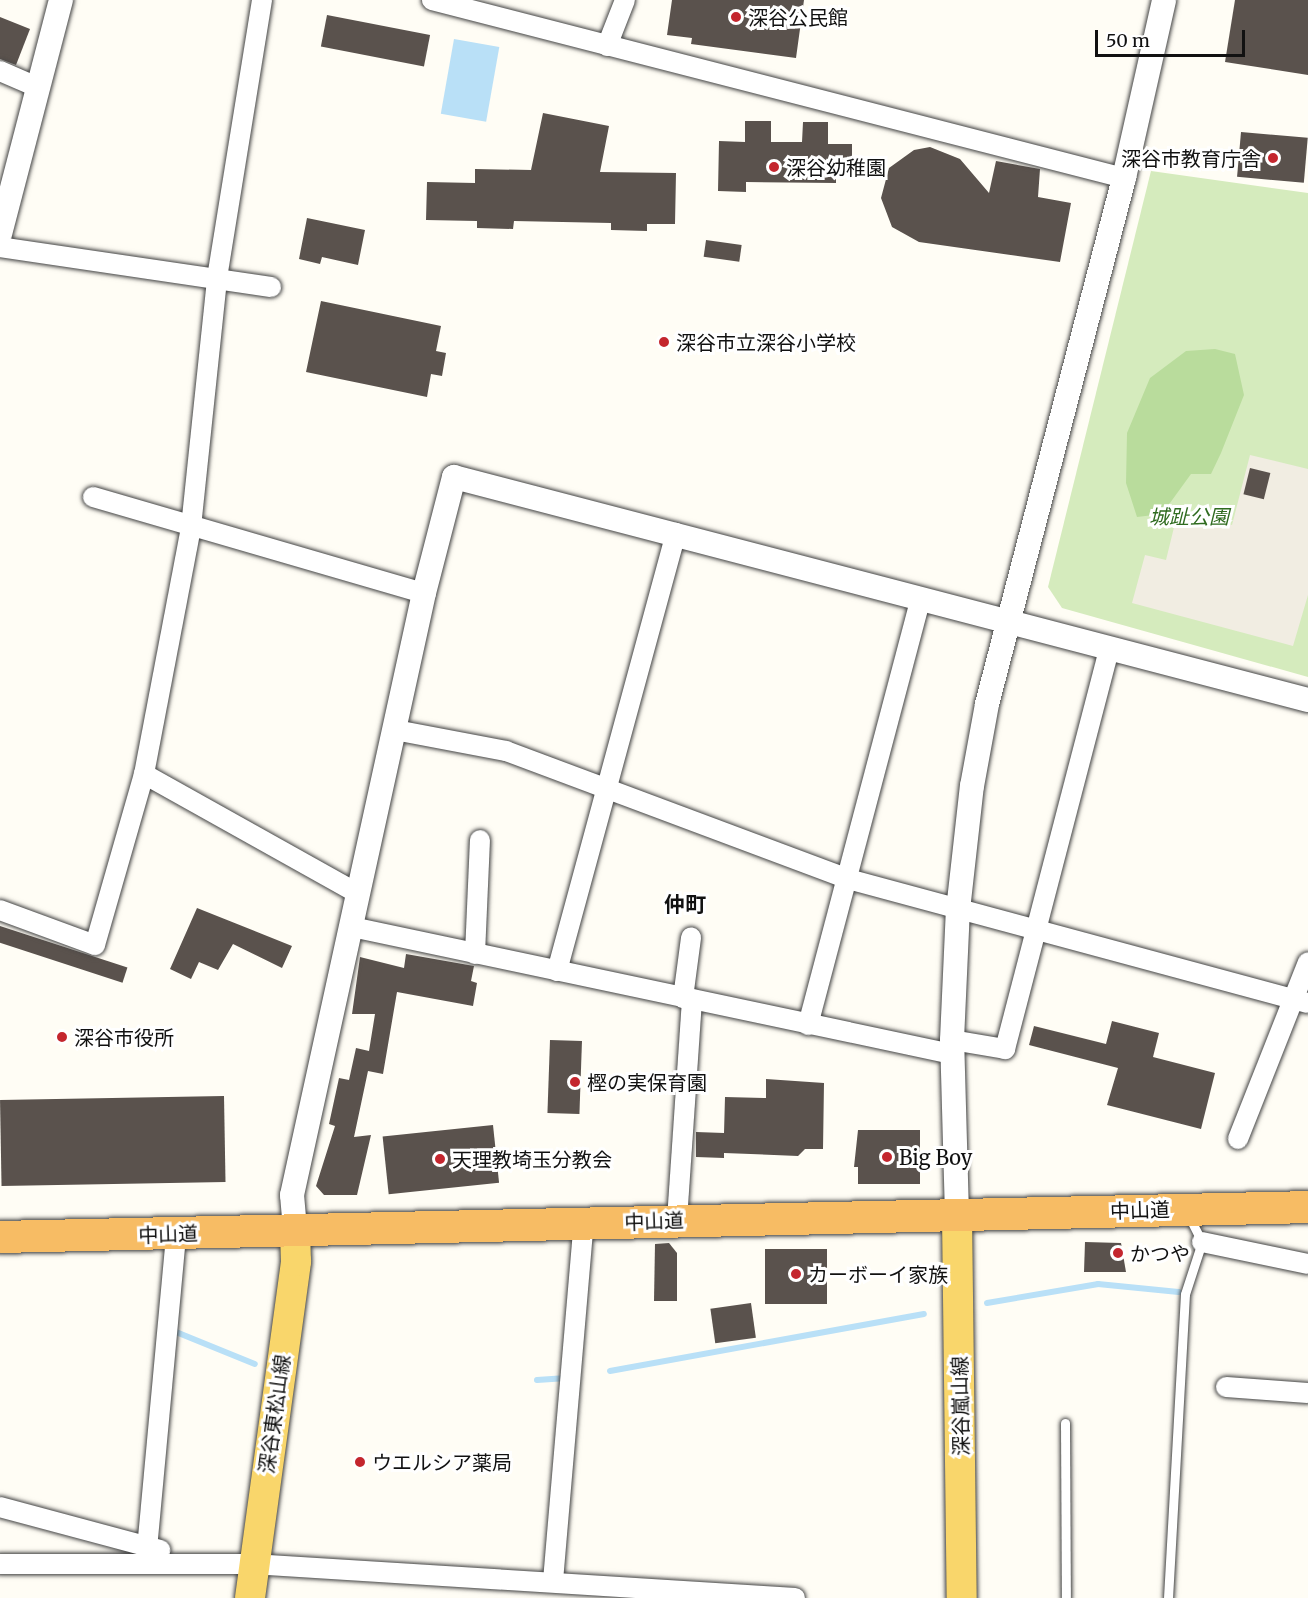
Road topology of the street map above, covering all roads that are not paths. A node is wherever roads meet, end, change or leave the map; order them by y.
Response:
1 (262, 0) edge
2 (432, 0) edge
3 (625, 0) edge
4 (1164, 0) edge
5 (460, 3) edge
6 (53, 6) edge
7 (607, 46) junction
8 (0, 71) edge
9 (37, 87) junction
10 (1124, 178) junction
11 (0, 234) edge
12 (0, 247) edge
13 (218, 278) junction
14 (271, 287) dead end
15 (93, 497) dead end
16 (191, 527) junction
17 (676, 533) junction
18 (424, 593) junction
19 (921, 598) junction
20 (1009, 621) junction
21 (1110, 647) junction
22 (1308, 700) edge
23 (395, 730) junction
24 (144, 774) junction
25 (606, 785) junction
26 (480, 840) dead end
27 (848, 879) junction
28 (359, 894) junction
29 (0, 910) edge
30 (958, 910) junction
31 (352, 927) junction
32 (1034, 930) junction
33 (691, 938) dead end
34 (475, 954) junction
35 (1308, 962) edge
36 (557, 971) junction
37 (687, 999) junction
38 (1300, 1001) edge
39 (808, 1025) junction
40 (952, 1047) junction
41 (1238, 1139) dead end
42 (1308, 1207) edge
43 (1185, 1209) junction
44 (957, 1215) junction
45 (677, 1220) junction
46 (584, 1223) junction
47 (295, 1229) junction
48 (176, 1234) junction
49 (0, 1237) edge
50 (1202, 1242) junction
51 (1308, 1264) edge
52 (1226, 1387) dead end
53 (1308, 1393) edge
54 (1065, 1423) dead end
55 (0, 1507) edge
56 (147, 1549) junction
57 (0, 1564) edge
58 (252, 1564) junction
59 (553, 1581) junction
60 (753, 1596) edge
61 (250, 1598) edge
62 (795, 1598) edge
63 (962, 1598) edge
64 (1066, 1598) edge
65 (1168, 1598) edge

1 - 13 street
2 - 5 street
3 - 7 street
4 - 10 street
5 - 7 street
6 - 9 street
7 - 10 street
8 - 9 street
9 - 11 street
10 - 20 street
12 - 13 street
13 - 14 street
13 - 16 street
15 - 16 street
16 - 18 street
16 - 24 street
17 - 18 street
17 - 19 street
17 - 25 street
18 - 23 street
19 - 20 street
19 - 27 street
20 - 21 street
20 - 30 street
21 - 22 street
21 - 32 street
23 - 25 street
23 - 28 street
24 - 28 street
24 - 29 street
25 - 27 street
25 - 36 street
26 - 34 street
27 - 30 street
27 - 39 street
28 - 31 street
30 - 32 street
30 - 40 street
31 - 34 street
31 - 47 street
32 - 38 street
32 - 40 street
33 - 37 street
34 - 36 street
35 - 38 street
36 - 37 street
37 - 39 street
37 - 45 street
38 - 41 street
39 - 40 street
40 - 44 street
42 - 43 highway, 中山道
43 - 44 highway, 中山道
43 - 50 lane
44 - 45 highway, 中山道
44 - 63 main road, 深谷嵐山線
45 - 46 highway, 中山道
46 - 47 highway, 中山道
46 - 59 street
47 - 48 highway, 中山道
47 - 58 main road, 深谷東松山線
48 - 49 highway, 中山道
48 - 56 street
50 - 51 street
50 - 65 lane
52 - 53 street
54 - 64 lane
55 - 56 street
56 - 58 street
57 - 58 street
58 - 59 street
58 - 61 main road, 深谷東松山線
59 - 60 street
60 - 62 street

